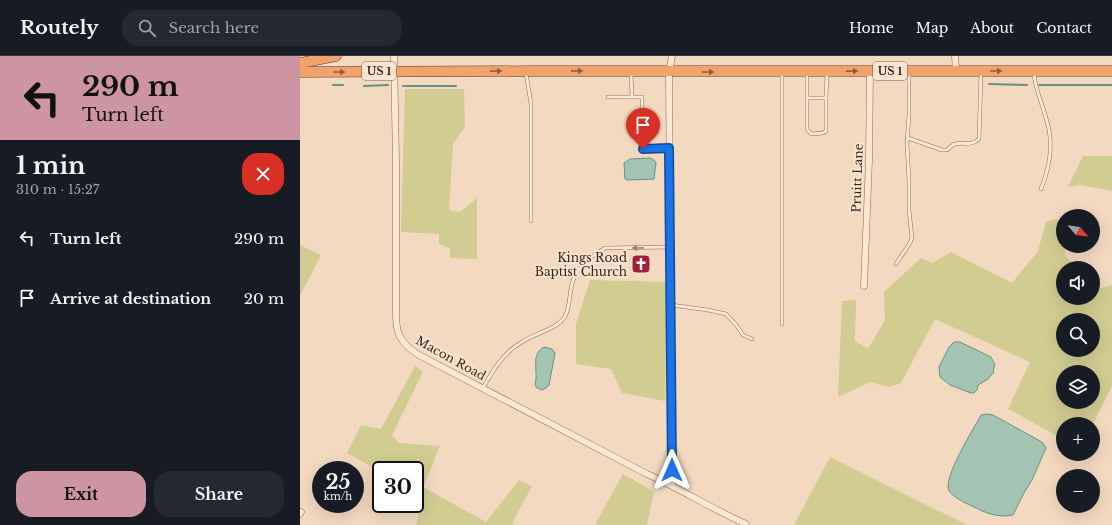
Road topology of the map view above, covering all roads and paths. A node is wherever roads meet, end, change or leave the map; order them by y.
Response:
1 (336, 56) edge
2 (394, 56) edge
3 (672, 56) edge
4 (955, 56) edge
5 (300, 63) edge
6 (394, 71) junction
7 (525, 71) junction
8 (870, 71) junction
9 (956, 71) junction
10 (981, 71) junction
11 (1034, 71) junction
12 (1112, 71) edge
13 (300, 72) edge
14 (631, 72) junction
15 (669, 72) junction
16 (782, 72) junction
17 (806, 72) junction
18 (827, 72) junction
19 (909, 72) junction
20 (608, 97) dead end
21 (632, 97) junction
22 (807, 98) junction
23 (826, 98) junction
24 (908, 138) junction
25 (669, 148) junction
26 (1041, 189) dead end
27 (531, 221) dead end
28 (671, 247) junction
29 (896, 264) dead end
30 (864, 286) dead end
31 (671, 305) junction
32 (782, 324) dead end
33 (752, 339) dead end
34 (483, 388) junction
35 (672, 485) junction
36 (746, 524) dead end

1 - 5 highway
2 - 6 street, Macon Road
3 - 15 street
4 - 9 street
6 -> 7 highway, US 1
13 -> 6 highway, US 1
6 - 34 street, Macon Road
7 -> 14 highway, US 1
7 - 27 lane
18 -> 8 highway, US 1
8 - 19 highway, US 1
8 - 30 street, Pruitt Lane
9 - 10 highway, US 1
9 - 19 highway, US 1
10 -> 11 highway, US 1
10 - 24 lane
11 - 12 highway, US 1
11 - 26 lane
14 - 15 highway, US 1
14 - 21 lane
15 -> 16 highway, US 1
15 - 25 street
16 - 17 highway, US 1
16 - 32 lane
17 - 18 highway, US 1
17 - 22 lane
18 - 23 lane
19 - 24 lane
20 - 21 lane
21 - 25 lane
22 - 23 lane
22 - 23 lane
24 - 29 lane
25 - 28 street
28 - 31 street
28 -> 34 lane
31 - 33 lane
31 - 35 street
34 - 35 street, Macon Road
35 - 36 street, Macon Road

